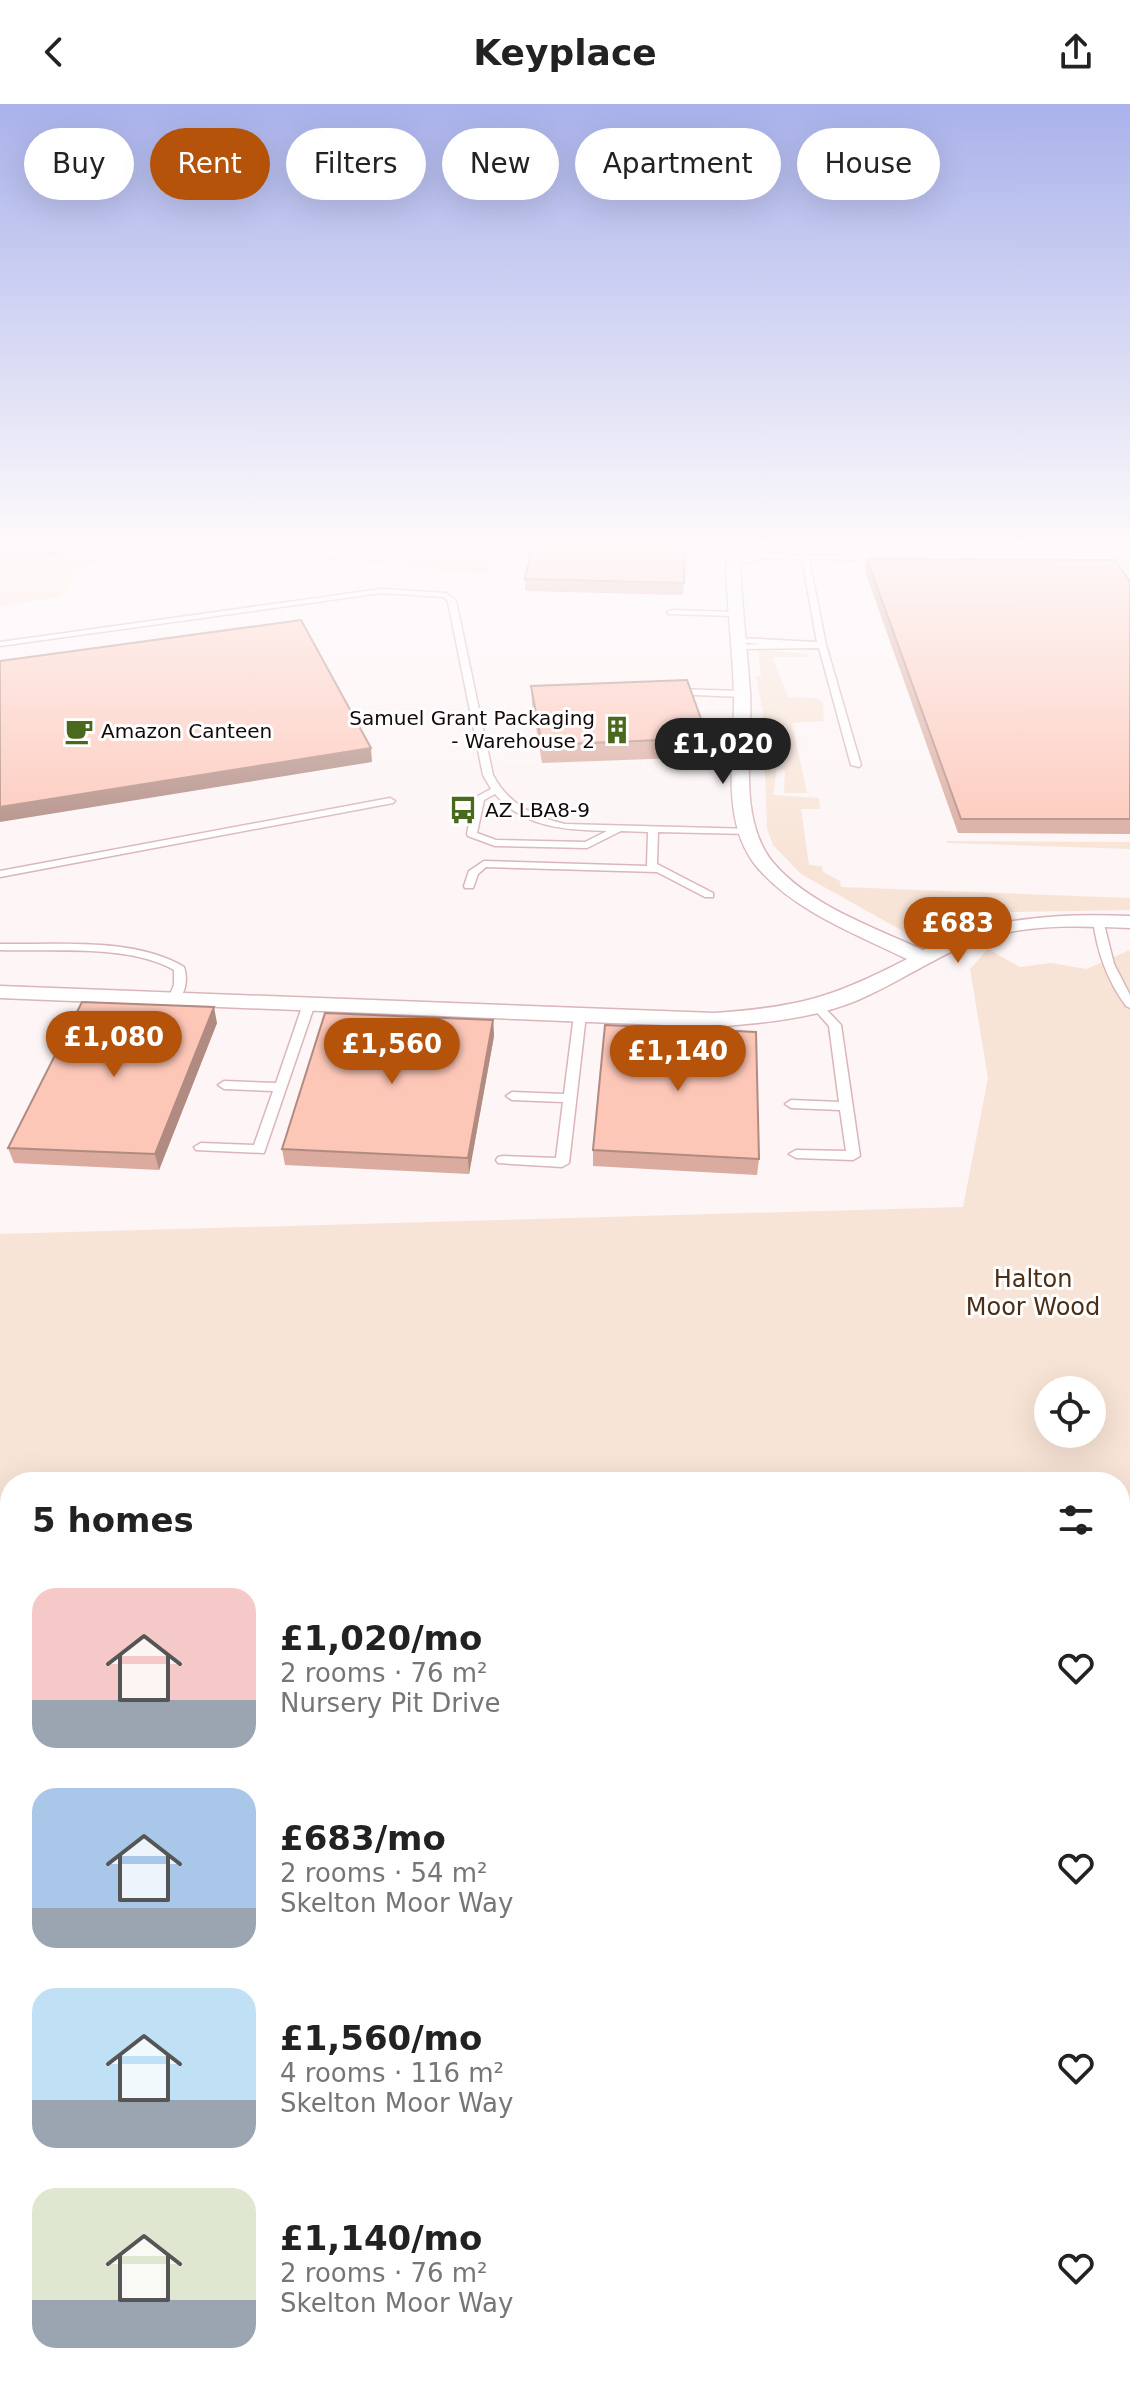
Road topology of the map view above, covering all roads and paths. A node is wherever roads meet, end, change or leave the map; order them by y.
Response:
1 (462, 648) edge
2 (738, 648) edge
3 (823, 648) edge
4 (667, 691) edge
5 (742, 694) junction
6 (856, 765) dead end
7 (495, 791) junction
8 (390, 801) dead end
9 (619, 828) junction
10 (653, 829) junction
11 (749, 831) junction
12 (655, 869) junction
13 (0, 874) edge
14 (469, 886) dead end
15 (709, 895) dead end
16 (1098, 920) junction
17 (1130, 922) edge
18 (0, 947) edge
19 (924, 959) junction
20 (0, 992) edge
21 (174, 999) junction
22 (309, 1004) junction
23 (1130, 1004) edge
24 (818, 1007) junction
25 (580, 1015) junction
26 (224, 1085) dead end
27 (280, 1087) junction
28 (512, 1096) dead end
29 (570, 1098) junction
30 (791, 1104) dead end
31 (846, 1106) junction
32 (201, 1147) dead end
33 (796, 1154) dead end
34 (503, 1160) dead end

1 - 7 lane
2 - 5 street
3 - 6 lane
4 - 5 lane
5 - 11 street
7 - 9 lane
7 - 9 lane
8 - 13 lane
9 - 10 lane
10 - 11 lane
10 - 12 lane
11 - 19 street
12 - 14 lane
12 - 15 lane
16 - 17 street
16 - 19 street
16 - 23 lane
18 - 21 lane
19 - 24 street
20 - 21 street
21 - 22 street
22 - 25 street
22 - 27 lane
24 - 25 street
24 - 31 lane
25 - 29 lane
26 - 27 lane
27 - 32 lane
28 - 29 lane
29 - 34 lane
30 - 31 lane
31 - 33 lane

